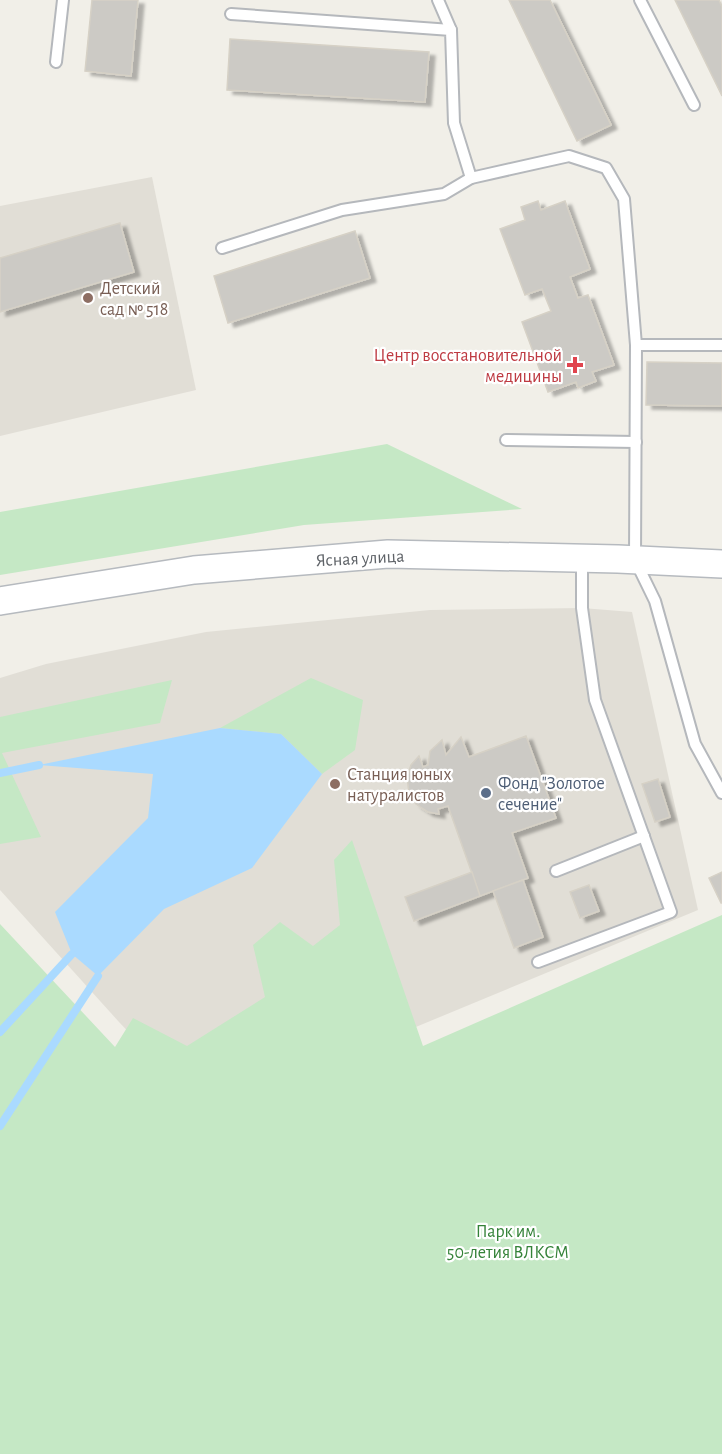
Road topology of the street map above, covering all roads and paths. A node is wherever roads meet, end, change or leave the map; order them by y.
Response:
1 (63, 0) edge
2 (438, 0) edge
3 (640, 0) edge
4 (231, 14) dead end
5 (451, 30) junction
6 (56, 62) dead end
7 (694, 105) dead end
8 (471, 178) junction
9 (222, 248) dead end
10 (636, 345) junction
11 (722, 345) edge
12 (506, 440) dead end
13 (636, 442) junction
14 (582, 559) junction
15 (635, 560) junction
16 (722, 564) edge
17 (0, 601) edge
18 (722, 794) edge
19 (644, 836) junction
20 (556, 871) dead end
21 (538, 962) dead end

1 - 6 lane
2 - 5 lane
3 - 7 lane
4 - 5 lane
5 - 8 lane
8 - 9 lane
8 - 10 lane
10 - 11 lane
10 - 13 lane
12 - 13 lane
13 - 15 lane
14 - 15 street, Ясная улица
14 - 17 street, Ясная улица
14 - 19 lane
15 - 16 street, Ясная улица
15 - 18 lane
19 - 20 lane
19 - 21 lane

